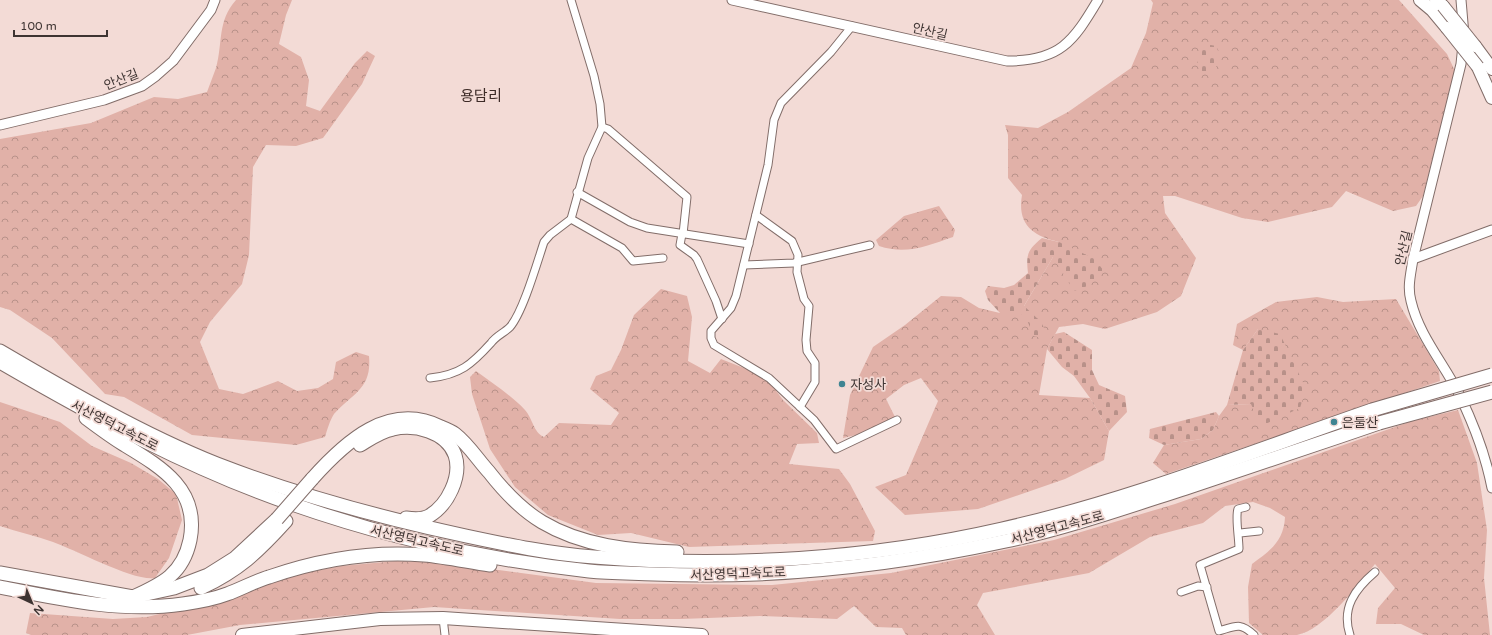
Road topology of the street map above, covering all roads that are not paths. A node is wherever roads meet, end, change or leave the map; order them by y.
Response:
1 (215, 0) edge
2 (571, 0) edge
3 (732, 0) edge
4 (1098, 0) edge
5 (1420, 0) edge
6 (1461, 0) edge
7 (1439, 3) edge
8 (852, 26) junction
9 (1479, 50) junction
10 (1492, 65) edge
11 (1478, 67) junction
12 (1492, 69) edge
13 (1492, 85) edge
14 (1492, 98) edge
15 (0, 125) edge
16 (602, 127) junction
17 (577, 192) junction
18 (756, 215) junction
19 (571, 219) junction
20 (1492, 230) edge
21 (683, 234) junction
22 (749, 244) junction
23 (870, 245) dead end
24 (663, 258) dead end
25 (1413, 259) junction
26 (797, 262) junction
27 (744, 265) junction
28 (722, 319) junction
29 (0, 351) edge
30 (0, 362) edge
31 (1492, 375) edge
32 (430, 378) dead end
33 (32, 380) junction
34 (1492, 392) edge
35 (800, 408) junction
36 (897, 420) dead end
37 (315, 482) junction
38 (1492, 488) edge
39 (1246, 507) dead end
40 (362, 512) junction
41 (1258, 531) dead end
42 (1240, 533) junction
43 (859, 552) junction
44 (592, 572) junction
45 (1375, 572) dead end
46 (0, 573) edge
47 (0, 587) edge
48 (1207, 587) junction
49 (1181, 592) dead end
50 (135, 603) junction
51 (443, 618) junction
52 (242, 635) edge
53 (445, 635) edge
54 (702, 635) edge
55 (1254, 635) edge
56 (1350, 635) edge

1 - 15 street, 안산길
2 - 16 street
3 - 8 street, 안산길
4 - 8 street, 안산길
5 - 11 highway, bridge
6 - 25 street, 안산길
7 - 9 highway, bridge
8 - 18 street
9 - 10 highway
9 - 12 highway
11 - 13 highway
11 - 14 highway
16 - 17 street
16 - 21 street
17 - 19 street
17 - 21 street
18 - 22 street
18 - 26 street
19 - 24 street
19 - 32 street
20 - 25 street
21 - 22 street
21 - 28 street
22 - 27 street
23 - 26 street
25 - 38 street, 안산길
26 - 27 street
26 - 35 street
27 - 28 street
28 - 35 street
29 - 40 highway, 서산영덕고속도로
30 - 33 highway, 서산영덕고속도로
31 - 43 highway, 서산영덕고속도로, bridge
33 - 44 highway, 서산영덕고속도로
33 - 50 highway
34 - 44 highway, 서산영덕고속도로, bridge
35 - 36 street
37 - 40 highway
37 - 43 highway
37 - 50 highway, bridge
39 - 42 street
40 - 43 highway, 서산영덕고속도로
41 - 42 street
42 - 48 street
44 - 50 highway
45 - 56 street
46 - 50 highway
47 - 50 highway
48 - 49 street
48 - 55 street
51 - 52 highway
51 - 53 street
51 - 54 highway

